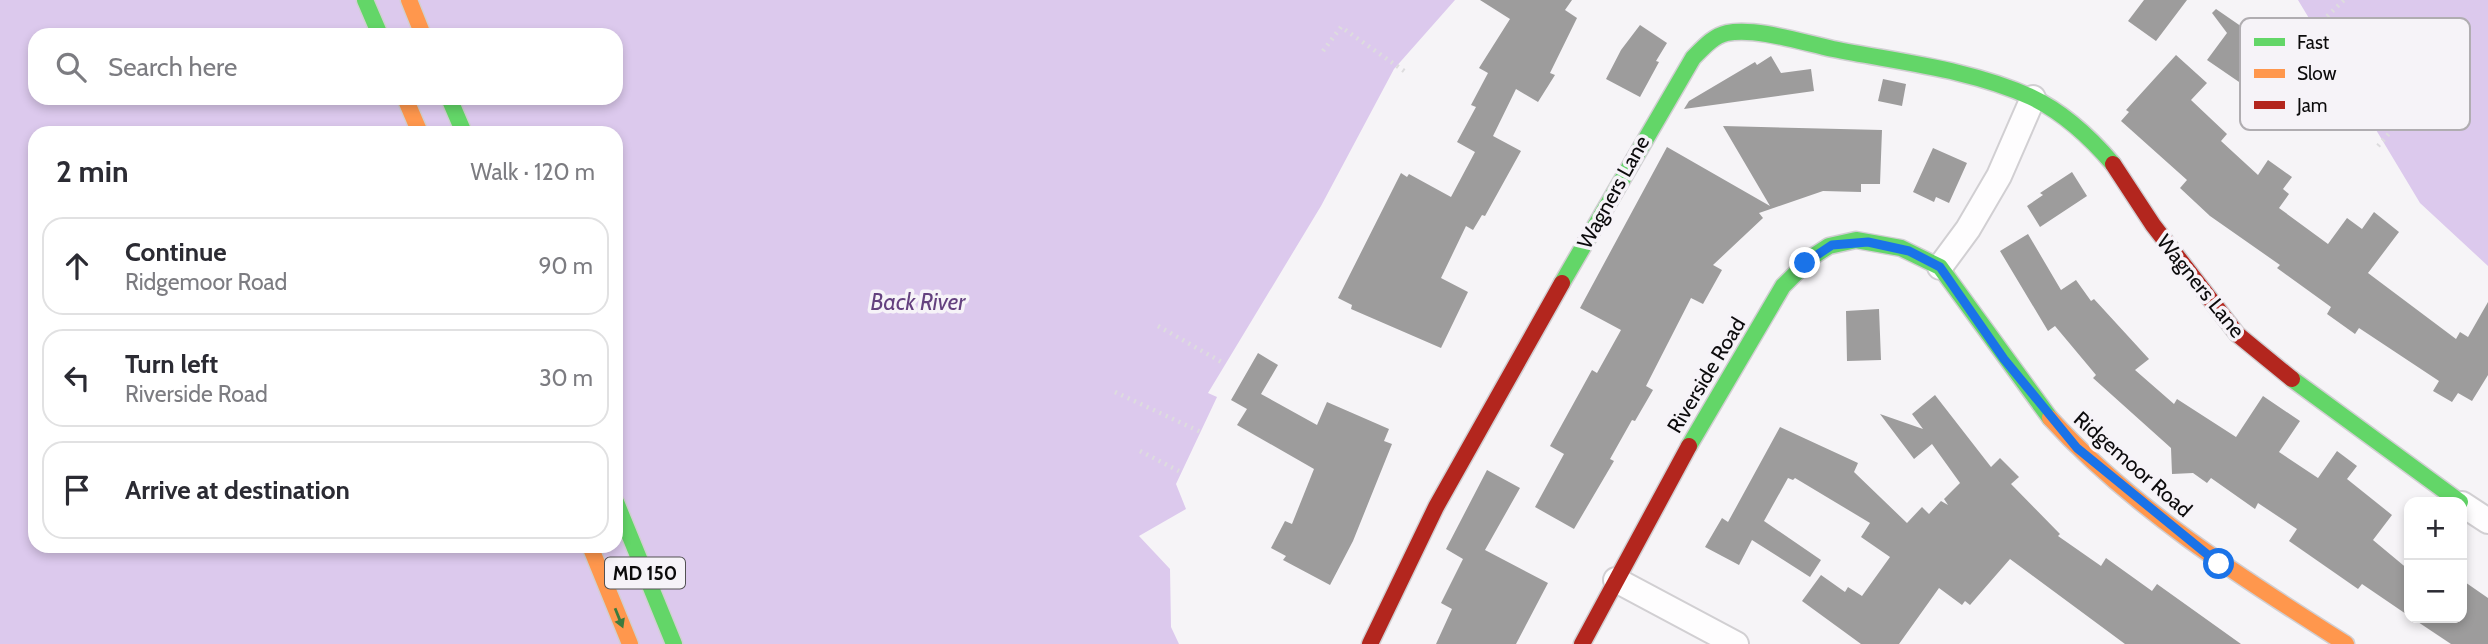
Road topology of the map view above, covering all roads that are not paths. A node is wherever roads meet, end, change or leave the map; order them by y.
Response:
1 (365, 0) edge
2 (409, 0) edge
3 (377, 28) edge
4 (420, 28) edge
5 (2033, 98) junction
6 (408, 105) edge
7 (452, 105) edge
8 (417, 126) edge
9 (461, 126) edge
10 (1940, 267) junction
11 (2453, 497) edge
12 (2467, 507) edge
13 (623, 519) edge
14 (2488, 521) edge
15 (593, 553) edge
16 (1616, 580) junction
17 (630, 644) edge
18 (674, 644) edge
19 (1370, 644) edge
20 (1582, 644) edge
21 (1736, 644) edge
22 (2346, 644) edge

1 - 3 street
2 - 4 street
5 - 10 street
5 - 11 street, Wagners Lane
5 - 19 street, Wagners Lane
6 - 8 street
7 - 9 street
10 - 16 street, Riverside Road
10 - 22 street, Ridgemoor Road
12 - 14 street, Wagners Lane
13 - 18 street, MD 150
15 -> 17 street, MD 150
16 - 20 street, Riverside Road
16 - 21 street

